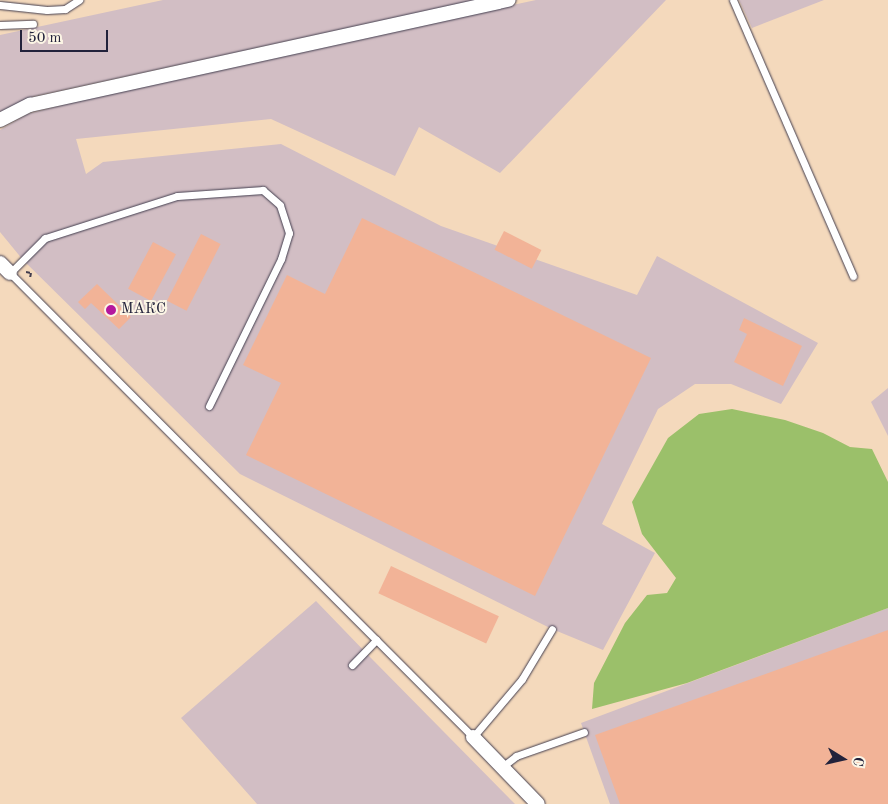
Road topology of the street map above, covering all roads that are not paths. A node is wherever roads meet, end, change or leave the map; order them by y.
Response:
1 (79, 0) edge
2 (509, 0) edge
3 (729, 1) edge
4 (0, 5) edge
5 (33, 24) dead end
6 (0, 25) edge
7 (0, 120) edge
8 (0, 263) edge
9 (10, 273) junction
10 (853, 276) dead end
11 (209, 406) dead end
12 (552, 629) dead end
13 (376, 640) junction
14 (352, 665) dead end
15 (584, 732) dead end
16 (473, 737) junction
17 (502, 767) junction
18 (538, 804) edge

1 - 4 lane
2 - 7 street
3 - 10 lane
5 - 6 lane
8 - 9 street
9 - 11 lane
9 - 13 lane
12 - 16 lane
13 - 14 lane
13 - 16 lane
15 - 17 lane
16 - 17 street
17 - 18 street

